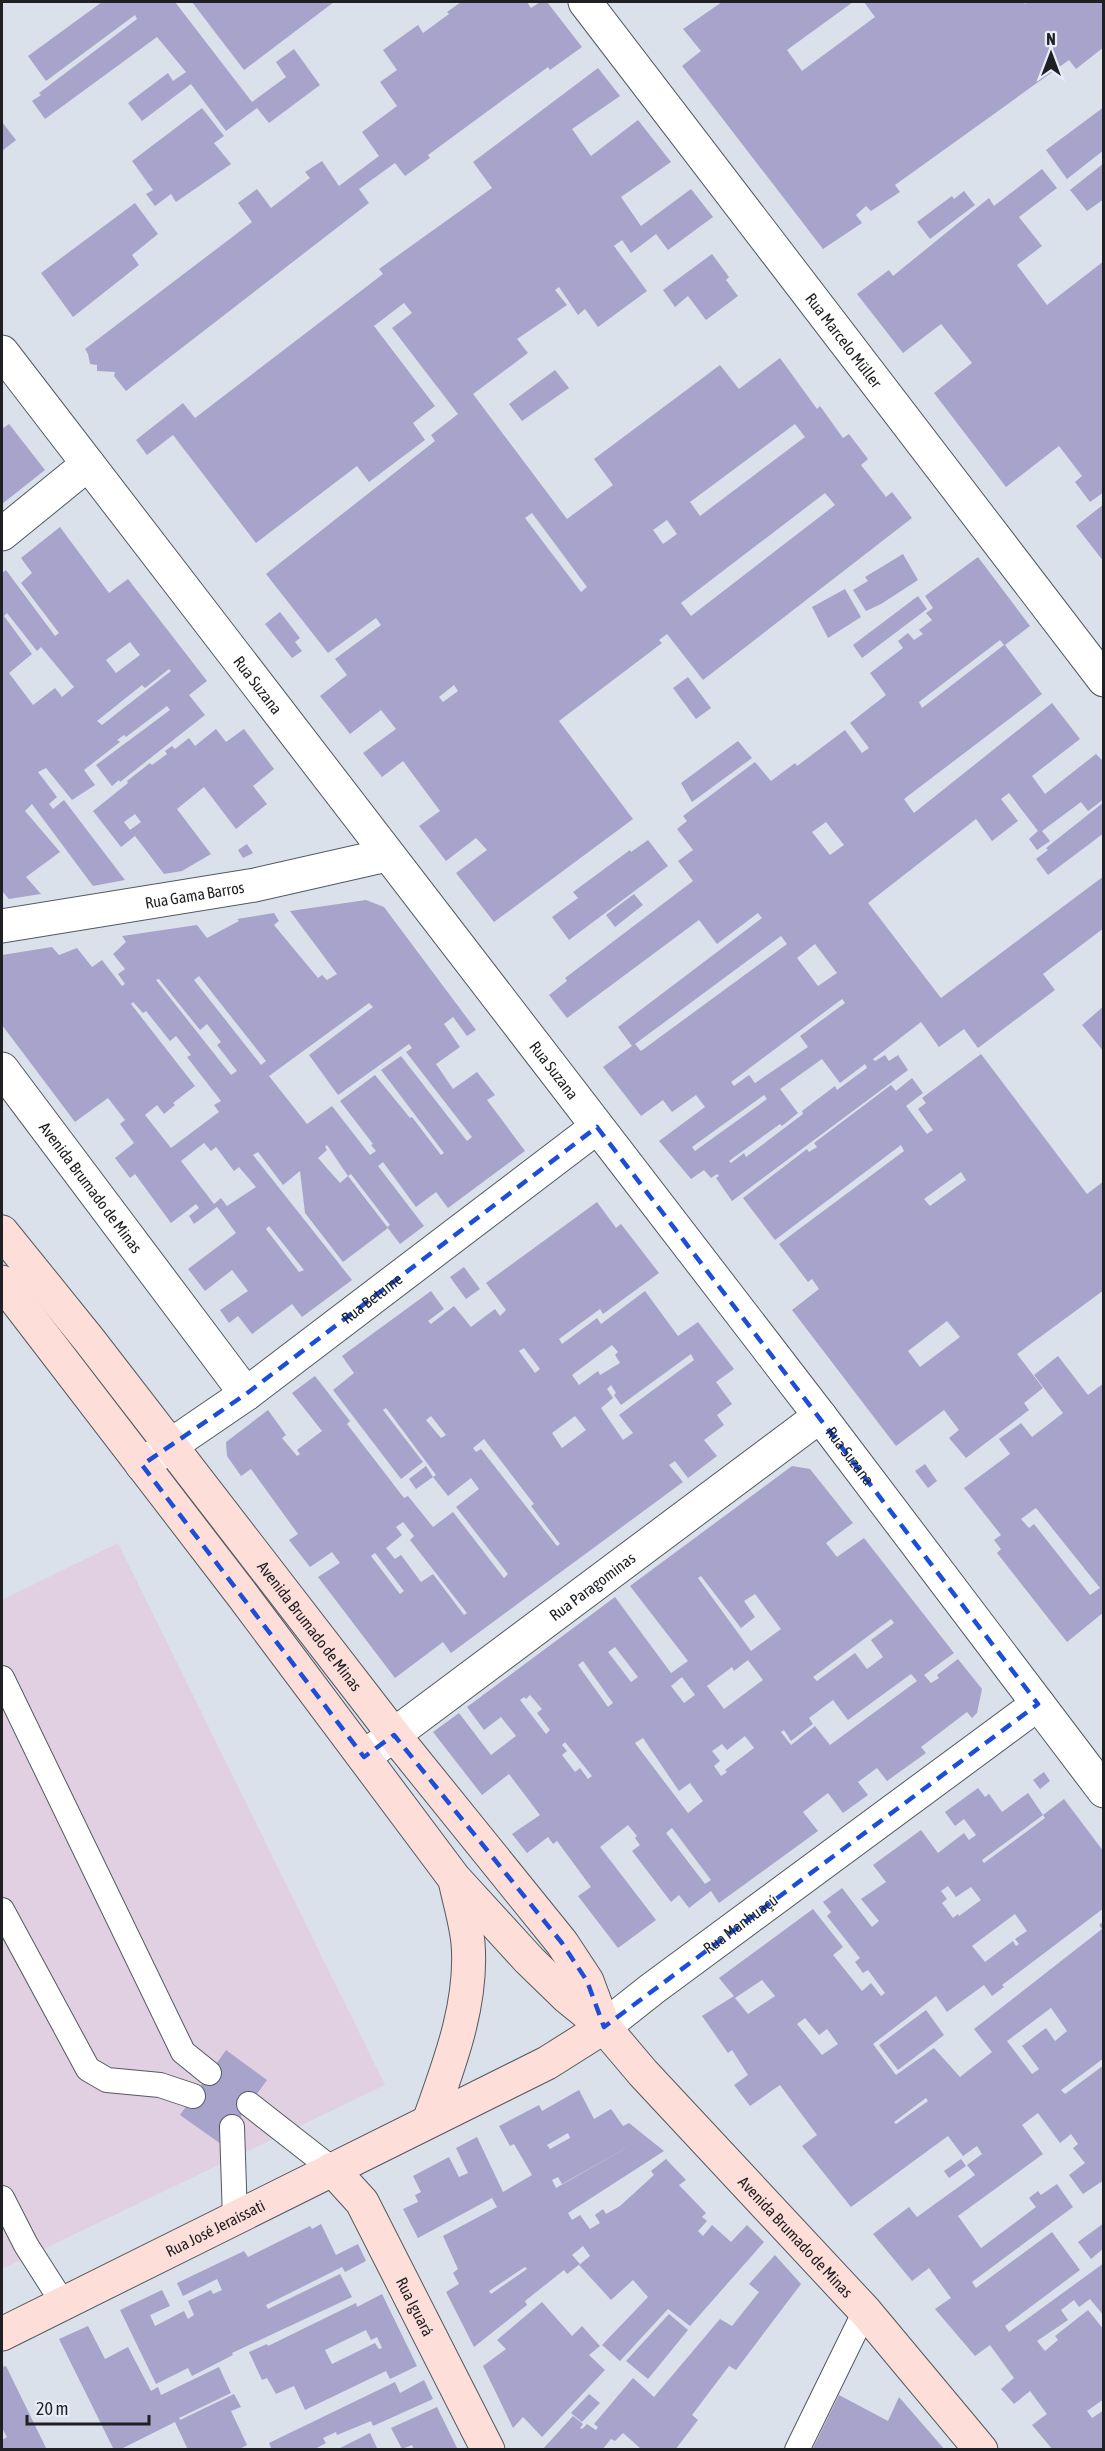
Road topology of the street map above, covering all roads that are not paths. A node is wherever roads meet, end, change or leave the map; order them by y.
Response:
1 (585, 2) edge
2 (2, 352) edge
3 (88, 464) junction
4 (2, 534) edge
5 (1104, 680) edge
6 (387, 855) junction
7 (2, 926) edge
8 (2, 1069) edge
9 (597, 1127) junction
10 (2, 1232) edge
11 (2, 1282) edge
12 (246, 1394) junction
13 (820, 1416) junction
14 (171, 1445) junction
15 (142, 1465) junction
16 (2, 1678) edge
17 (1038, 1704) junction
18 (394, 1735) junction
19 (364, 1757) junction
20 (1104, 1791) edge
21 (454, 1878) junction
22 (2, 1910) edge
23 (604, 2027) junction
24 (183, 2052) junction
25 (209, 2073) dead end
26 (160, 2085) junction
27 (193, 2096) dead end
28 (249, 2104) dead end
29 (429, 2121) junction
30 (232, 2127) dead end
31 (332, 2169) junction
32 (2, 2198) edge
33 (235, 2219) junction
34 (63, 2303) junction
35 (865, 2311) junction
36 (2, 2334) edge
37 (488, 2450) edge
38 (797, 2450) edge
39 (981, 2450) edge

1 - 5 street, Rua Marcelo Müller
2 - 3 street, Rua Suzana
3 - 4 street
3 - 6 street, Rua Suzana
6 - 7 street, Rua Gama Barros
6 - 9 street, Rua Suzana
8 - 12 street, Avenida Brumado de Minas
9 - 12 street, Rua Betume
9 - 13 street, Rua Suzana
10 - 14 main road, Avenida Brumado de Minas
11 - 15 main road, Avenida Brumado de Minas
12 - 14 street, Rua Betume
13 - 17 street, Rua Suzana
13 - 18 street, Rua Paragominas
14 - 15 street, Rua Betume
14 - 18 main road, Avenida Brumado de Minas
15 - 19 main road, Avenida Brumado de Minas
16 - 24 lane
17 - 20 street, Rua Suzana
17 - 23 street, Rua Manhuaçú
18 - 19 street, Rua Paragominas
18 - 23 main road, Avenida Brumado de Minas
19 - 21 main road, Avenida Brumado de Minas
21 - 23 main road, Avenida Brumado de Minas
21 - 29 main road
22 - 26 lane
23 - 29 main road, Rua Manhuaçú
23 - 35 main road, Avenida Brumado de Minas
24 - 25 lane
24 - 26 lane
26 - 27 lane
28 - 31 lane
29 - 31 main road, Rua José Jeraissati
30 - 33 lane
31 - 33 main road, Rua José Jeraissati
31 - 37 main road, Rua Iguará
32 - 34 lane
33 - 34 main road, Rua José Jeraissati
34 - 36 main road, Rua José Jeraissati
35 - 38 lane
35 - 39 main road, Avenida Brumado de Minas

